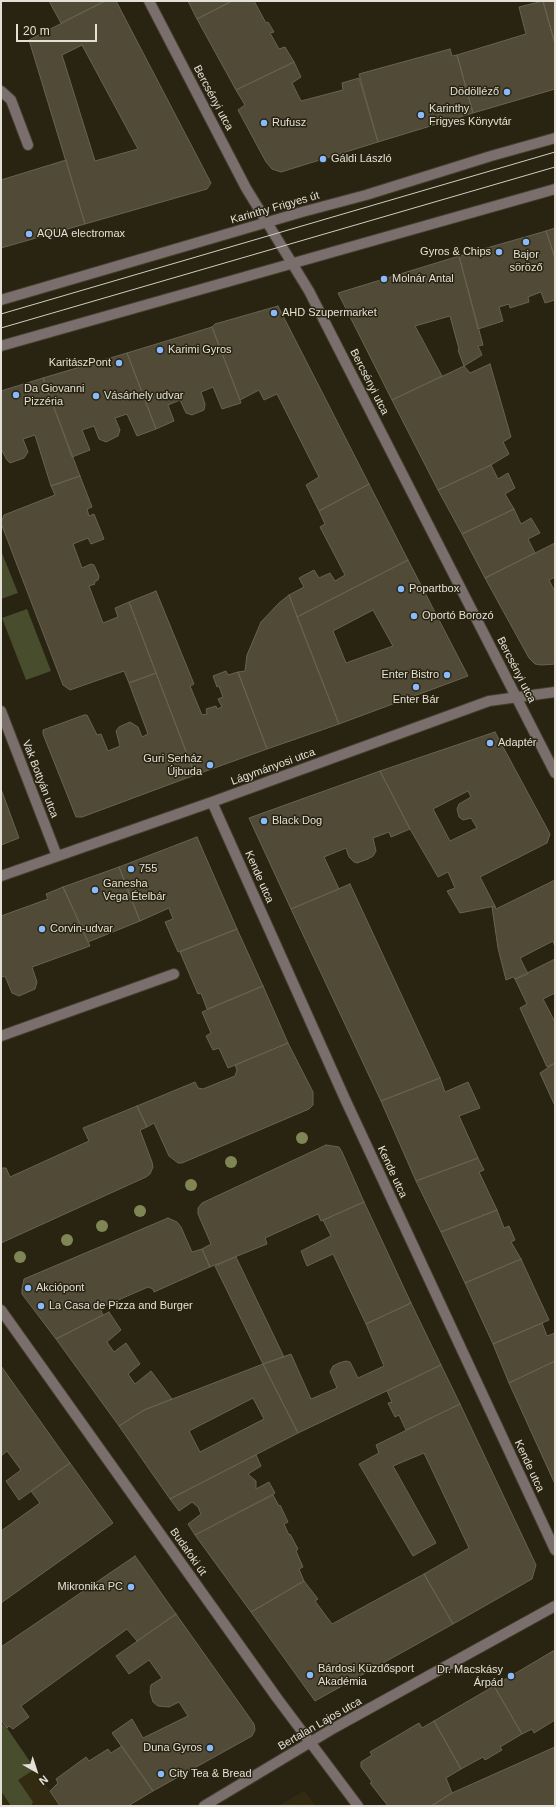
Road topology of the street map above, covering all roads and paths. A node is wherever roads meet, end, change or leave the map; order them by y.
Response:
1 (148, 3) edge
2 (1, 90) edge
3 (555, 138) edge
4 (28, 145) dead end
5 (555, 189) edge
6 (268, 222) junction
7 (292, 263) junction
8 (2, 297) edge
9 (1, 346) edge
10 (555, 692) edge
11 (517, 698) junction
12 (1, 711) edge
13 (555, 773) edge
14 (212, 802) junction
15 (57, 856) junction
16 (1, 876) edge
17 (174, 974) dead end
18 (1, 1036) edge
19 (1, 1310) edge
20 (555, 1550) edge
21 (555, 1606) edge
22 (311, 1743) junction
23 (204, 1806) edge
24 (358, 1806) edge

1 - 6 street, Bercsényi utca
2 - 4 street
3 - 6 street, Karinthy Frigyes út
5 - 7 street
6 - 7 street, Bercsényi utca
6 - 8 street, Karinthy Frigyes út
7 - 9 street
7 - 11 street, Bercsényi utca
10 - 11 street, Lágymányosi utca
11 - 13 street, Bercsényi utca
11 - 14 street, Lágymányosi utca
12 - 15 street, Vak Bottyán utca
14 - 15 street, Lágymányosi utca
14 - 20 street, Kende utca
15 - 16 street, Lágymányosi utca
17 - 18 street
19 - 22 street, Budafoki út
21 - 22 street, Bertalan Lajos utca
22 - 23 street, Bertalan Lajos utca
22 - 24 street, Budafoki út

